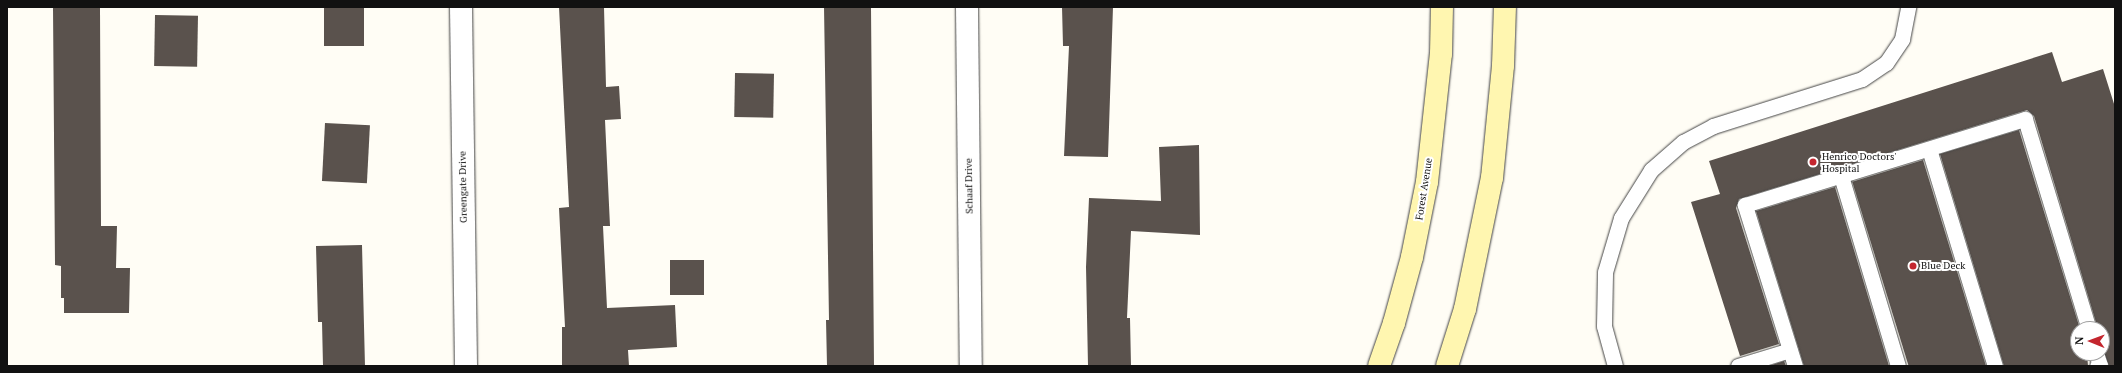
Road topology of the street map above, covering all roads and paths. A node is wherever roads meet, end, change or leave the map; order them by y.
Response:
1 (461, 7) edge
2 (967, 7) edge
3 (1442, 7) edge
4 (1505, 7) edge
5 (1908, 7) edge
6 (1929, 149) junction
7 (1841, 176) junction
8 (2087, 321) edge
9 (1790, 350) junction
10 (466, 366) edge
11 (971, 366) edge
12 (1379, 366) edge
13 (1447, 366) edge
14 (1615, 366) edge
15 (1738, 366) edge
16 (1795, 366) edge
17 (1898, 366) edge
18 (1995, 366) edge

1 - 10 street, Greengate Drive
2 - 11 street, Schaaf Drive
3 - 12 main road, Forest Avenue
4 - 13 main road
5 - 14 lane
6 - 7 lane
6 - 8 lane
6 - 18 lane
7 - 9 lane
7 - 17 lane
9 - 15 lane
9 - 16 lane

